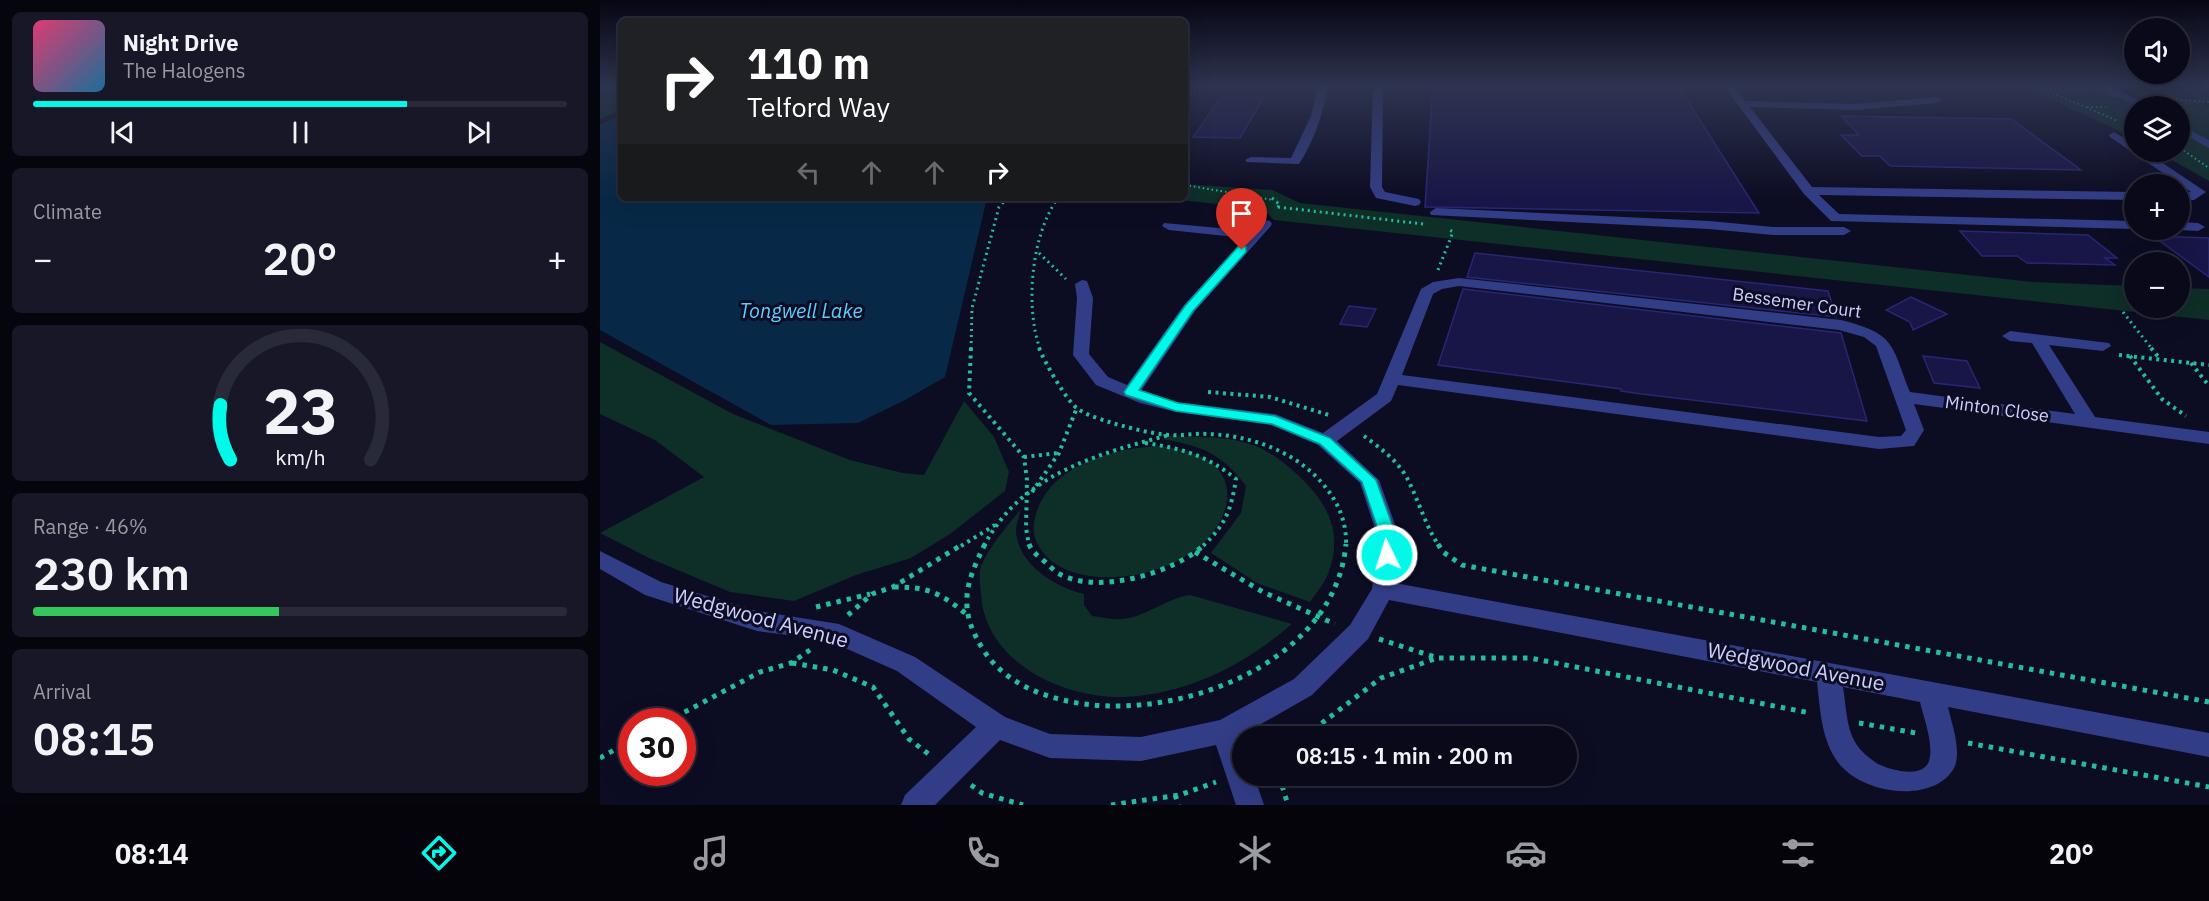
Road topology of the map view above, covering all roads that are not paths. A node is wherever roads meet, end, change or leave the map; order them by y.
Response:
1 (1312, 124) edge
2 (1377, 124) edge
3 (1758, 124) edge
4 (2190, 134) edge
5 (2114, 135) dead end
6 (2124, 142) edge
7 (2209, 145) edge
8 (1251, 160) dead end
9 (2154, 162) edge
10 (2173, 174) edge
11 (2190, 185) edge
12 (1808, 191) junction
13 (2124, 196) edge
14 (2190, 197) edge
15 (1415, 202) dead end
16 (1433, 219) road end
17 (1836, 219) junction
18 (2124, 225) edge
19 (1168, 226) dead end
20 (2190, 226) edge
21 (2198, 226) dead end
22 (1082, 284) road end
23 (2010, 336) dead end
24 (2038, 340) junction
25 (2103, 346) road end
26 (1392, 379) junction
27 (1131, 392) junction
28 (1905, 397) junction
29 (2089, 422) junction
30 (2209, 438) edge
31 (1325, 441) junction
32 (600, 559) edge
33 (1383, 590) junction
34 (1828, 673) junction
35 (1931, 693) junction
36 (996, 726) junction
37 (1225, 731) junction
38 (2209, 745) edge
39 (1232, 749) edge
40 (1245, 786) edge
41 (915, 805) edge
42 (1250, 805) edge

1 - 8 street
2 - 15 street
3 - 12 street
4 - 7 street
5 - 6 street
9 - 10 street
11 - 14 street
12 - 13 street
12 - 17 street
16 - 17 street
17 - 18 street
19 - 27 street
20 - 21 street
22 - 27 street, Wedgwood Avenue
23 - 24 street
24 - 25 street
24 - 29 street, Minton Close
26 - 28 street, Bessemer Court
26 - 28 street, Bessemer Court
26 - 31 street
27 - 31 street, Wedgwood Avenue
28 - 29 street, Minton Close
29 - 30 street, Minton Close
31 - 33 street, Wedgwood Avenue
32 - 36 street, Wedgwood Avenue
33 - 34 street, Wedgwood Avenue
33 - 37 street, Wedgwood Avenue
34 - 35 street, Wedgwood Avenue
34 - 35 street
35 - 38 street, Wedgwood Avenue
36 - 37 street, Wedgwood Avenue
36 - 41 street
37 - 39 street
40 - 42 street

